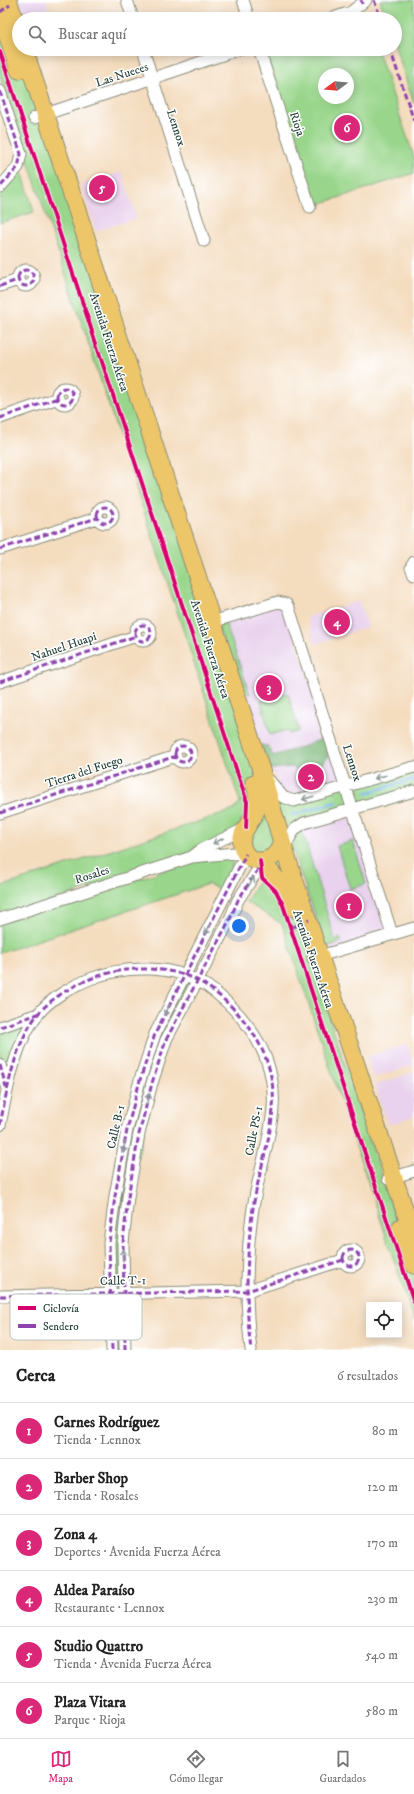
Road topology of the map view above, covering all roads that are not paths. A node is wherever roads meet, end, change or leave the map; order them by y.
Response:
1 (120, 0) edge
2 (127, 0) edge
3 (243, 0) edge
4 (366, 0) edge
5 (4, 8) edge
6 (124, 12) edge
7 (131, 12) edge
8 (247, 12) edge
9 (351, 12) edge
10 (12, 22) edge
11 (12, 32) edge
12 (20, 56) edge
13 (26, 56) edge
14 (139, 56) edge
15 (145, 56) edge
16 (219, 56) edge
17 (261, 56) edge
18 (150, 79) junction
19 (0, 91) edge
20 (40, 116) junction
21 (0, 187) edge
22 (310, 206) dead end
23 (204, 241) dead end
24 (18, 280) dead end
25 (0, 286) edge
26 (107, 322) junction
27 (58, 398) dead end
28 (0, 418) edge
29 (97, 518) dead end
30 (0, 549) edge
31 (414, 562) edge
32 (414, 574) edge
33 (212, 622) junction
34 (136, 636) dead end
35 (0, 682) edge
36 (176, 756) dead end
37 (260, 767) junction
38 (414, 767) edge
39 (346, 787) junction
40 (414, 791) edge
41 (353, 809) junction
42 (0, 813) edge
43 (247, 827) junction
44 (266, 850) junction
45 (192, 857) junction
46 (0, 919) edge
47 (414, 928) edge
48 (392, 934) junction
49 (317, 956) junction
50 (184, 975) junction
51 (197, 979) junction
52 (38, 1014) junction
53 (0, 1027) edge
54 (0, 1066) edge
55 (7, 1089) junction
56 (0, 1125) edge
57 (127, 1130) junction
58 (139, 1134) junction
59 (414, 1171) edge
60 (390, 1178) junction
61 (414, 1238) edge
62 (343, 1260) dead end
63 (414, 1265) edge
64 (247, 1292) junction
65 (110, 1294) joint
66 (123, 1294) junction
67 (0, 1296) edge
68 (10, 1296) edge
69 (112, 1340) edge
70 (125, 1340) edge
71 (112, 1350) edge
72 (125, 1350) edge
73 (251, 1350) edge

1 - 6 street
2 - 7 street
3 - 8 street
4 - 9 street
5 - 10 main road, Avenida Fuerza Aérea
5 - 11 main road, Avenida Fuerza Aérea
12 - 20 main road, Avenida Fuerza Aérea
13 - 20 main road, Avenida Fuerza Aérea
14 - 18 street, Lennox
15 - 18 street, Lennox
16 - 18 street, Las Nueces
17 - 22 street, Rioja
18 - 20 street, Las Nueces
18 - 23 street, Lennox
19 - 21 street
20 - 26 main road, Avenida Fuerza Aérea
24 - 25 street
26 - 33 main road, Avenida Fuerza Aérea
26 - 43 main road, Avenida Fuerza Aérea
27 - 28 street
29 - 30 street
31 - 32 street
33 - 37 main road, Avenida Fuerza Aérea
33 - 39 street, Lennox
34 - 35 street, Nahuel Huapi
36 - 42 street, Tierra del Fuego
39 -> 37 street
37 - 44 main road, Avenida Fuerza Aérea
38 -> 39 street
39 - 41 street, Lennox
40 - 41 street
41 - 44 street
41 - 48 street, Lennox
43 - 44 main road, Avenida Fuerza Aérea
43 - 44 main road
43 -> 45 street, Rosales
44 - 45 street, Rosales
44 - 49 main road, Avenida Fuerza Aérea
44 - 49 main road, Avenida Fuerza Aérea
44 -> 50 street, Calle B-1
51 -> 44 street, Calle B-1
45 - 46 street, Rosales
47 - 48 street
48 - 49 street
49 - 60 main road, Avenida Fuerza Aérea
50 - 51 street, Calle PS-1
50 - 52 street, Calle PS-1
50 -> 57 street, Calle B-1
58 -> 51 street, Calle B-1
51 - 64 street, Calle PS-1
52 - 53 street
52 - 55 street
54 - 55 street
55 - 56 street
57 - 58 street
57 -> 65 street, Calle B-1
66 -> 58 street, Calle B-1
59 - 60 street
60 - 61 main road, Avenida Fuerza Aérea
60 - 63 main road, Avenida Fuerza Aérea
62 - 64 street, Calle T-1
64 - 66 street, Calle T-1
64 - 73 street, Calle PS-1
65 - 66 street, Calle T-1
67 - 68 street, Calle T-1
69 - 71 street, Calle B-1
70 - 72 street, Calle B-1

